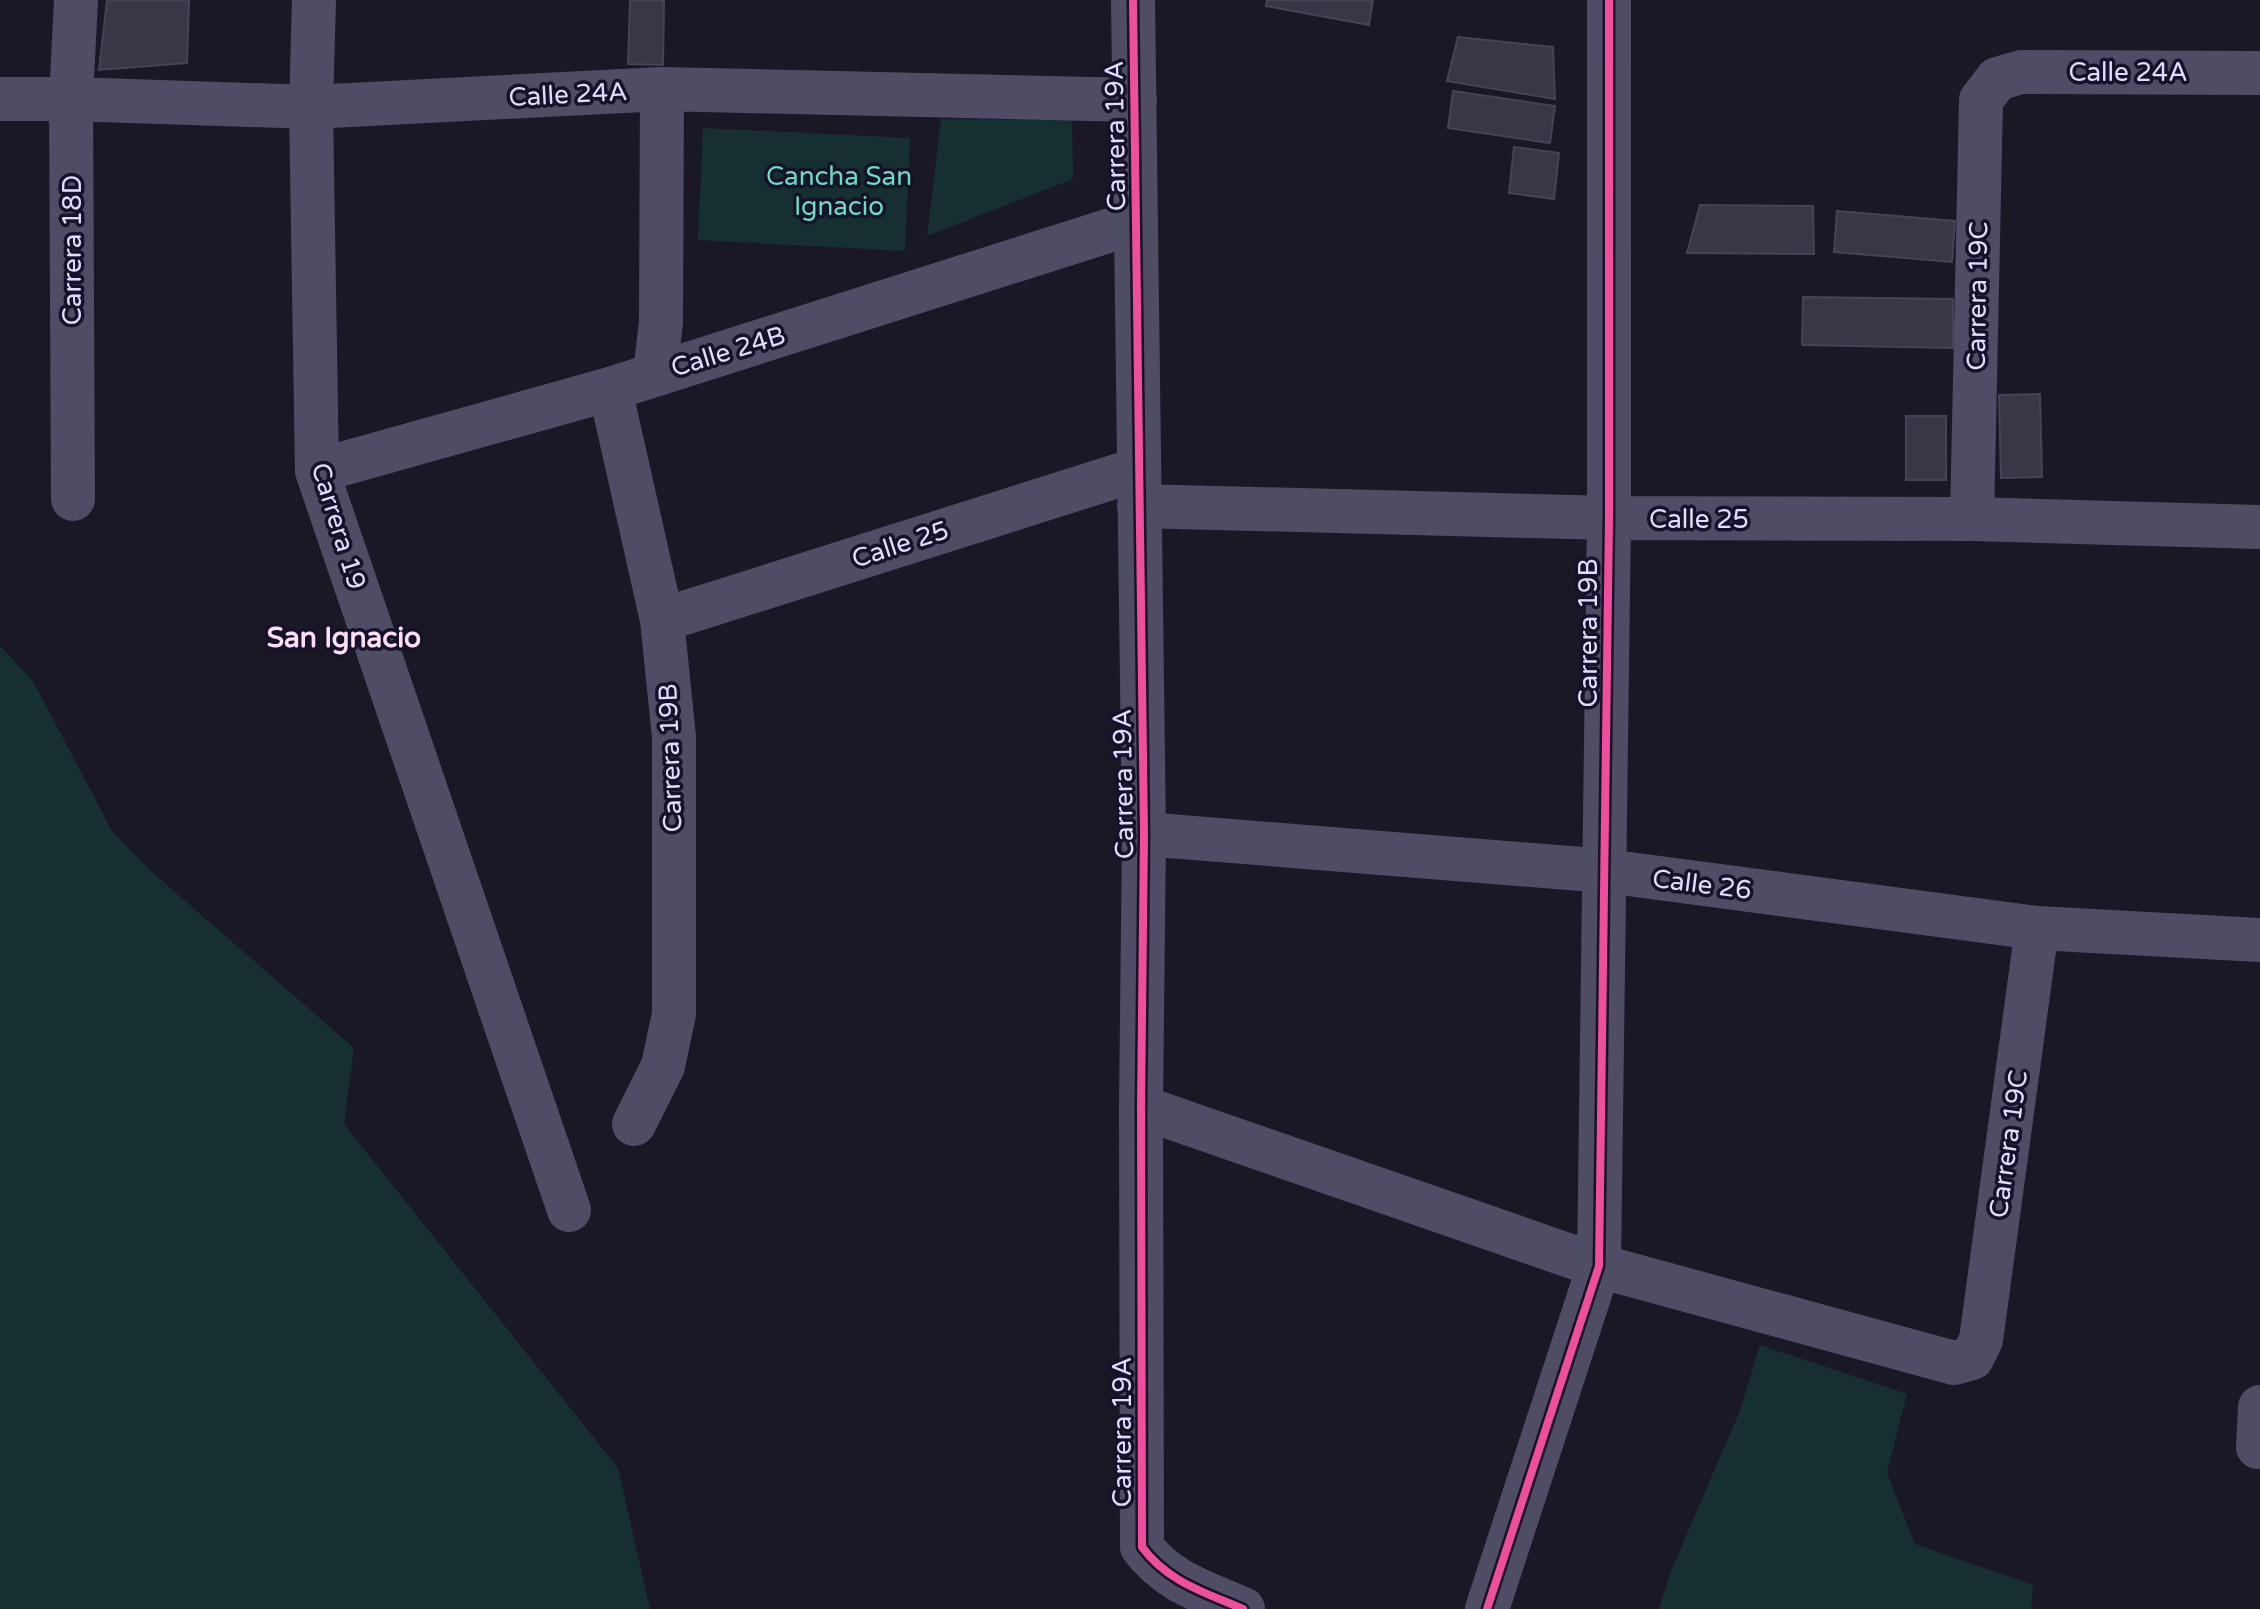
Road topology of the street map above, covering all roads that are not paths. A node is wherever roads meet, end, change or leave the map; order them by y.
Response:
1 (76, 0) edge
2 (314, 0) edge
3 (1133, 0) edge
4 (1609, 0) edge
5 (2260, 73) edge
6 (1997, 79) joint
7 (662, 89) junction
8 (0, 99) edge
9 (71, 99) junction
10 (1135, 100) junction
11 (311, 107) junction
12 (1136, 222) junction
13 (655, 374) junction
14 (610, 389) junction
15 (317, 471) junction
16 (1139, 488) junction
17 (73, 499) dead end
18 (1609, 518) junction
19 (1972, 519) junction
20 (2260, 527) edge
21 (662, 620) junction
22 (1144, 834) junction
23 (1606, 871) junction
24 (2037, 928) junction
25 (2260, 940) edge
26 (1141, 1107) junction
27 (634, 1124) dead end
28 (569, 1210) dead end
29 (1599, 1266) junction
30 (1243, 1609) edge
31 (1487, 1609) edge

1 - 9 street, Carrera 18D
2 - 11 street, Carrera 19
3 - 10 street, Carrera 19A
4 - 18 street, Carrera 19B
5 - 6 street, Calle 24A
6 - 19 street, Carrera 19C
7 - 10 street, Calle 24A
7 - 11 street, Calle 24A
7 - 13 street
8 - 9 street, Calle 24A
9 - 11 street, Calle 24A
9 - 17 street, Carrera 18D
10 - 12 street, Carrera 19A
11 - 15 street, Carrera 19
12 - 13 street, Calle 24B
12 - 16 street, Carrera 19A
13 - 14 street, Calle 24B
14 - 15 street, Calle 24B
14 - 21 street, Carrera 19B
15 - 28 street, Carrera 19
16 - 18 street, Calle 25
16 - 21 street, Calle 25
16 - 22 street, Carrera 19A
18 - 19 street, Calle 25
18 - 23 street, Carrera 19B
19 - 20 street, Calle 25
21 - 27 street, Carrera 19B
22 - 23 street, Calle 26
22 - 26 street, Carrera 19A
23 - 24 street, Calle 26
23 - 29 street, Carrera 19B
24 - 25 street, Calle 26
24 - 29 street, Carrera 19C
26 - 29 street
26 - 30 street, Carrera 19A
29 - 31 street, Carrera 19B

